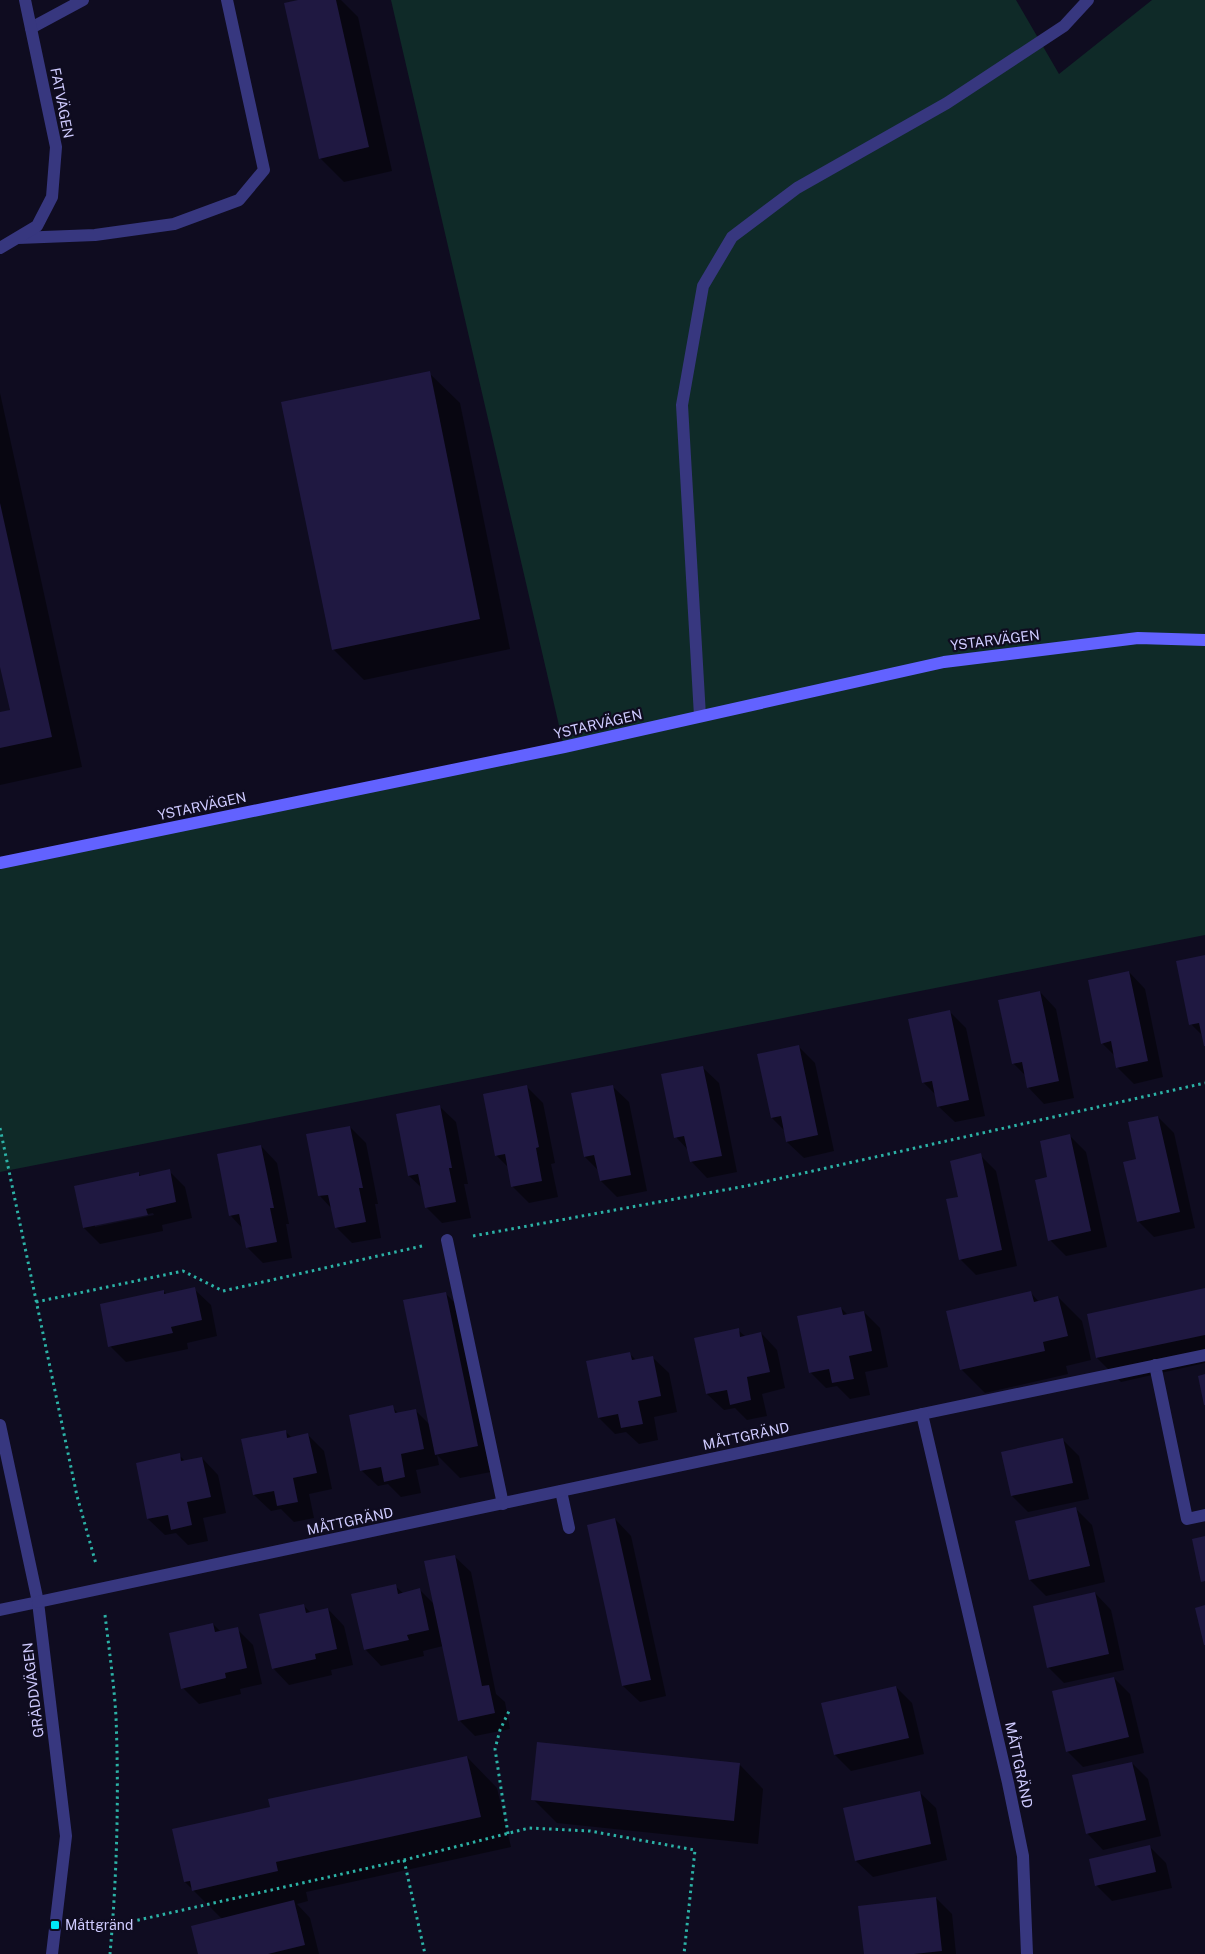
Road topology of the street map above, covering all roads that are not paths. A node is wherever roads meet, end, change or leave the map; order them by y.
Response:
1 (25, 0) edge
2 (83, 0) edge
3 (227, 0) edge
4 (1088, 0) edge
5 (31, 28) junction
6 (18, 238) junction
7 (0, 248) edge
8 (1205, 640) edge
9 (700, 716) junction
10 (0, 862) edge
11 (447, 1240) road end
12 (1205, 1355) edge
13 (1155, 1365) junction
14 (922, 1414) junction
15 (0, 1425) edge
16 (560, 1491) junction
17 (503, 1504) junction
18 (1205, 1515) edge
19 (569, 1528) dead end
20 (38, 1602) junction
21 (0, 1610) edge
22 (52, 1954) edge
23 (1027, 1954) edge

1 - 5 street, FATVÄGEN
2 - 5 street
3 - 6 street
4 - 9 street
5 - 6 street, FATVÄGEN
6 - 7 street, FATVÄGEN
8 - 9 street, YSTARVÄGEN
9 - 10 street, YSTARVÄGEN
11 - 17 street
12 - 13 street
13 - 14 street
13 - 18 street
14 - 16 street, MÅTTGRÄND
14 - 23 street, MÅTTGRÄND
15 - 20 street, GRÄDDVÄGEN
16 - 17 street, MÅTTGRÄND
16 - 19 street
17 - 20 street, MÅTTGRÄND
20 - 21 street, MÅTTGRÄND
20 - 22 street, GRÄDDVÄGEN

